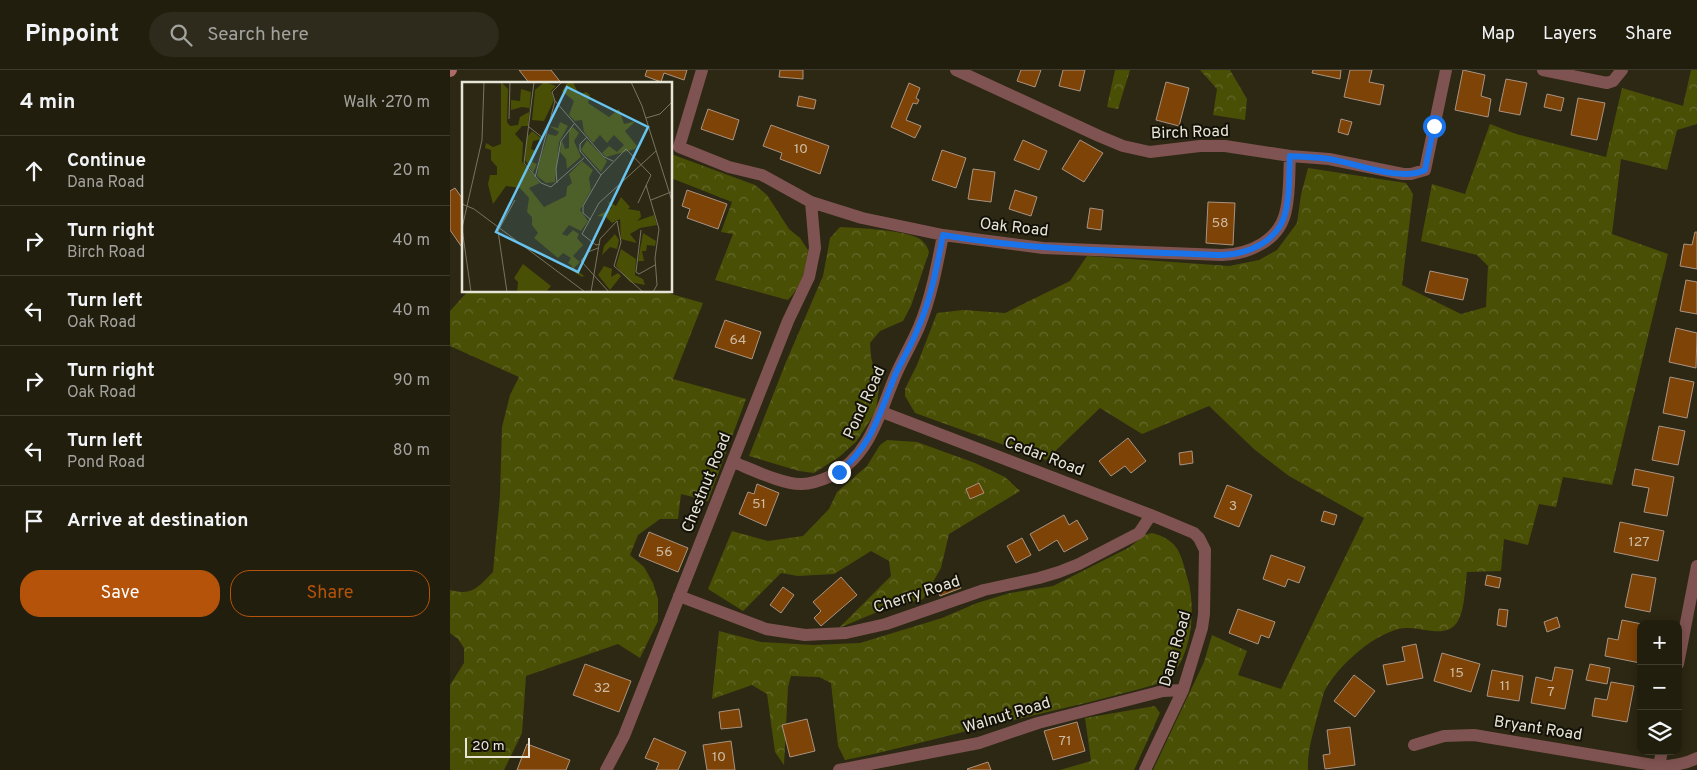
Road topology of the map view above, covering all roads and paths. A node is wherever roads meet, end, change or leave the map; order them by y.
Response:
1 (702, 70) edge
2 (956, 70) edge
3 (1446, 70) edge
4 (1543, 70) edge
5 (1622, 70) edge
6 (1290, 156) junction
7 (811, 202) junction
8 (943, 235) junction
9 (882, 412) junction
10 (733, 462) junction
11 (1151, 515) junction
12 (1194, 533) joint
13 (1697, 566) edge
14 (679, 596) junction
15 (1682, 643) edge
16 (1183, 690) junction
17 (1414, 746) dead end
18 (1661, 755) edge
19 (1697, 758) edge
20 (884, 766) edge
21 (1659, 768) edge
22 (606, 770) edge
23 (839, 770) edge
24 (1144, 770) edge

1 - 7 street, Oak Road
2 - 6 street, Birch Road
3 - 6 street, Birch Road
4 - 5 street
6 - 8 street, Oak Road
7 - 8 street, Oak Road
7 - 10 street, Chestnut Road
8 - 9 street, Pond Road
9 - 10 street, Pond Road
9 - 11 street, Cedar Road
10 - 14 street, Chestnut Road
11 - 12 street, Cedar Road
11 - 14 street, Cherry Road
12 - 16 street, Dana Road
13 - 15 street
14 - 22 street, Chestnut Road
16 - 20 street, Walnut Road
16 - 24 street, Dana Road
17 - 21 street, Bryant Road
18 - 21 street
19 - 21 street, Bryant Road
20 - 23 street, Walnut Road

